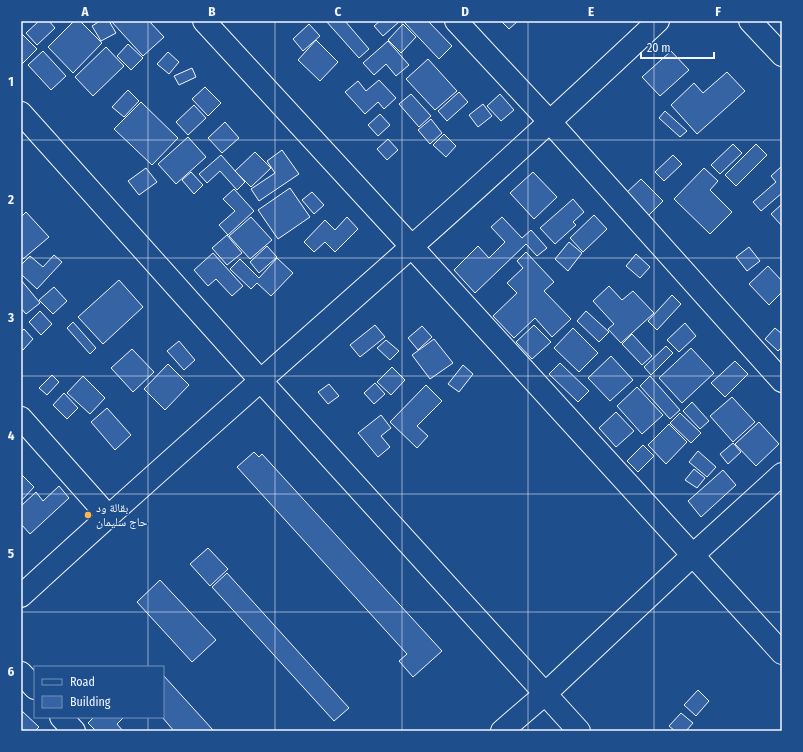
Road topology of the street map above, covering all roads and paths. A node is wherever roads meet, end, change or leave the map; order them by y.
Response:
1 (204, 21) edge
2 (456, 21) edge
3 (658, 21) edge
4 (756, 23) edge
5 (782, 55) edge
6 (21, 113) edge
7 (550, 122) junction
8 (412, 247) junction
9 (261, 381) junction
10 (782, 381) edge
11 (21, 418) edge
12 (782, 474) edge
13 (108, 516) junction
14 (693, 555) junction
15 (21, 596) edge
16 (782, 653) edge
17 (21, 673) edge
18 (34, 687) edge
19 (545, 694) junction
20 (62, 718) edge
21 (74, 731) edge
22 (502, 731) edge
23 (579, 731) edge

1 - 8 street
2 - 7 street
3 - 7 street
4 - 5 street
6 - 9 street
7 - 8 street
7 - 10 street
8 - 9 street
8 - 14 street
9 - 13 street
9 - 19 street
11 - 13 street
12 - 14 street
13 - 15 street
14 - 16 street
14 - 19 street
17 - 18 street
19 - 22 street
19 - 23 street
20 - 21 street

